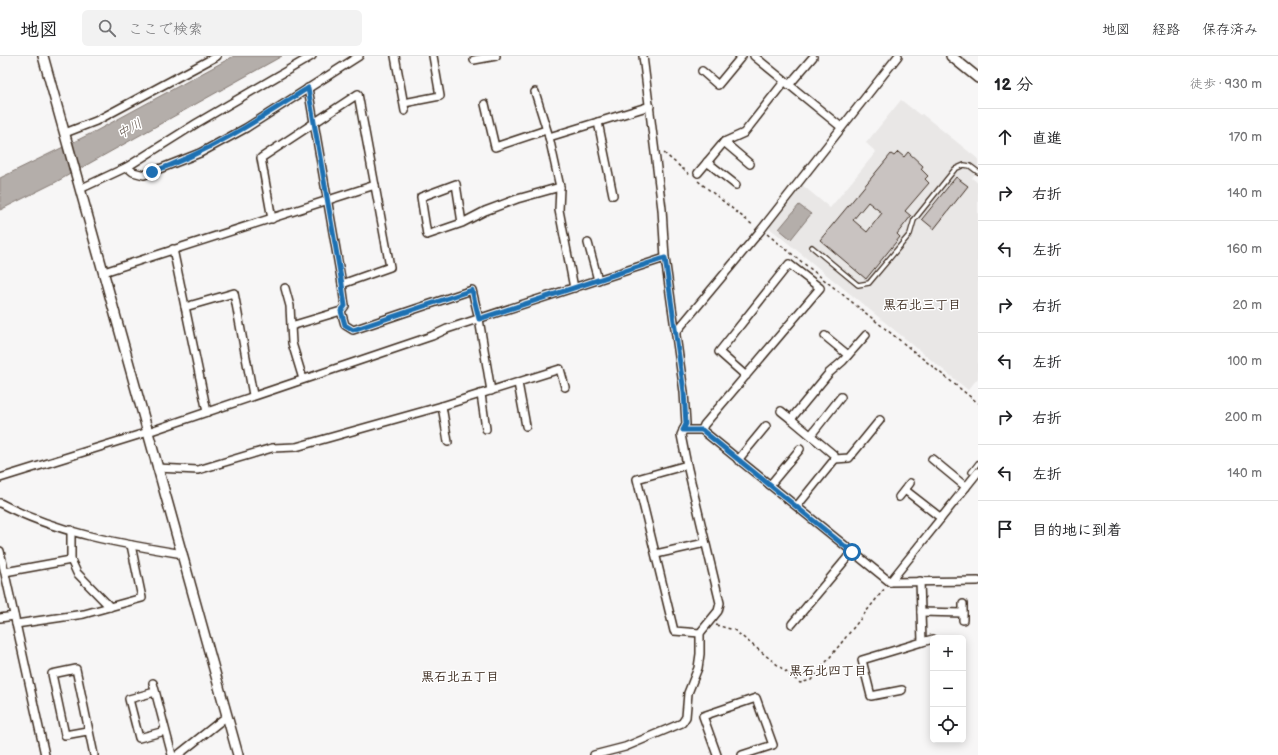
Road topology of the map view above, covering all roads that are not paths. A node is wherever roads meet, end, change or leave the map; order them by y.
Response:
1 (43, 56) edge
2 (217, 56) edge
3 (312, 56) edge
4 (359, 56) edge
5 (395, 56) edge
6 (433, 56) edge
7 (496, 56) edge
8 (642, 56) edge
9 (742, 56) edge
10 (754, 56) edge
11 (898, 56) edge
12 (951, 56) edge
13 (813, 57) edge
14 (474, 60) dead end
15 (702, 71) dead end
16 (978, 78) edge
17 (787, 83) junction
18 (308, 88) junction
19 (535, 92) dead end
20 (404, 103) junction
21 (485, 104) dead end
22 (650, 106) junction
23 (405, 111) dead end
24 (314, 122) junction
25 (598, 122) junction
26 (841, 126) junction
27 (548, 134) junction
28 (65, 137) junction
29 (724, 142) junction
30 (707, 162) junction
31 (750, 164) dead end
32 (127, 167) junction
33 (978, 172) edge
34 (695, 176) road end
35 (375, 185) junction
36 (736, 185) dead end
37 (560, 187) junction
38 (80, 188) junction
39 (613, 194) dead end
40 (328, 200) junction
41 (272, 219) junction
42 (462, 223) junction
43 (588, 244) dead end
44 (812, 247) dead end
45 (173, 249) junction
46 (665, 258) junction
47 (104, 272) junction
48 (598, 280) junction
49 (342, 284) junction
50 (285, 288) dead end
51 (574, 288) junction
52 (185, 308) junction
53 (341, 311) junction
54 (479, 319) junction
55 (291, 326) junction
56 (676, 332) junction
57 (866, 335) dead end
58 (825, 336) dead end
59 (848, 355) junction
60 (746, 376) junction
61 (303, 379) junction
62 (518, 382) junction
63 (565, 387) dead end
64 (491, 391) junction
65 (481, 394) junction
66 (253, 396) junction
67 (841, 397) dead end
68 (442, 406) junction
69 (781, 410) dead end
70 (207, 412) junction
71 (791, 419) junction
72 (880, 420) dead end
73 (526, 426) dead end
74 (766, 426) dead end
75 (486, 429) dead end
76 (683, 430) junction
77 (702, 430) junction
78 (148, 432) junction
79 (811, 435) junction
80 (448, 442) dead end
81 (800, 449) dead end
82 (835, 459) junction
83 (932, 459) dead end
84 (738, 460) junction
85 (978, 463) edge
86 (687, 465) junction
87 (157, 468) junction
88 (975, 472) edge
89 (0, 478) edge
90 (910, 483) dead end
91 (770, 485) junction
92 (966, 487) junction
93 (905, 490) junction
94 (900, 497) dead end
95 (0, 503) edge
96 (797, 506) junction
97 (941, 518) junction
98 (71, 530) junction
99 (705, 543) junction
100 (131, 545) junction
101 (0, 551) edge
102 (852, 552) junction
103 (183, 554) junction
104 (656, 554) junction
105 (71, 560) junction
106 (4, 572) junction
107 (920, 581) junction
108 (978, 581) edge
109 (890, 582) junction
110 (963, 604) dead end
111 (110, 607) junction
112 (921, 612) junction
113 (14, 616) junction
114 (0, 618) edge
115 (16, 624) junction
116 (792, 624) dead end
117 (700, 633) junction
118 (930, 641) edge
119 (922, 642) junction
120 (153, 683) dead end
121 (902, 690) dead end
122 (155, 692) junction
123 (227, 716) junction
124 (87, 731) junction
125 (165, 732) junction
126 (45, 755) edge
127 (94, 755) edge
128 (172, 755) edge
129 (178, 755) edge
130 (238, 755) edge
131 (594, 755) edge
132 (717, 755) edge
133 (742, 755) edge

1 - 28 street
2 - 28 street
3 - 32 street
4 - 18 street
5 - 20 street
6 - 20 street
7 - 14 street
8 - 22 street
9 - 15 street
10 - 17 street
11 - 26 street
12 - 16 street
13 - 17 street
17 - 26 street
17 - 29 street
18 - 24 street
18 - 32 street
19 - 27 street
20 - 23 street
21 - 27 street
22 - 25 street
22 - 46 street
24 - 35 street
24 - 40 street
24 - 41 street
25 - 27 street
25 - 39 street
26 - 56 street
27 - 37 street
28 - 38 street
29 - 30 street
29 - 31 street
30 - 34 street
30 - 36 street
32 - 38 street
33 - 44 lane
35 - 40 street
35 - 49 street
37 - 42 street
37 - 51 street
38 - 47 street
40 - 41 street
40 - 49 street
41 - 45 street
42 - 42 street
43 - 48 street
45 - 47 street
45 - 52 street
46 - 48 street
46 - 56 street
47 - 78 street
48 - 51 street
49 - 53 street
50 - 55 street
51 - 54 street
52 - 66 street
52 - 70 street
53 - 54 street
53 - 55 street
54 - 61 street
54 - 64 street
55 - 61 street
56 - 76 street
57 - 59 street
58 - 59 street
59 - 71 street
60 - 60 street
60 - 77 street
61 - 66 street
62 - 63 street
62 - 64 street
62 - 73 street
64 - 65 street
65 - 68 street
65 - 75 street
66 - 70 street
67 - 79 street
68 - 80 street
68 - 87 street
69 - 71 street
70 - 78 street
71 - 79 street
72 - 82 street
74 - 84 street
76 - 77 street
76 - 86 street
77 - 84 street
78 - 87 street
78 - 89 street
79 - 82 street
81 - 91 street
82 - 96 street
83 - 92 street
84 - 91 street
85 - 88 lane
86 - 99 street
86 - 104 street
87 - 103 street
88 - 92 street
90 - 93 street
91 - 96 street
92 - 97 street
93 - 94 street
93 - 97 street
95 - 98 street
96 - 102 street
97 - 109 street
98 - 100 street
98 - 105 street
99 - 104 street
99 - 117 street
100 - 103 street
100 - 111 street
101 - 106 street
102 - 109 street
102 - 116 street
103 - 123 street
104 - 117 street
105 - 106 street
105 - 111 street
106 - 113 street
107 - 108 street
107 - 109 street
107 - 112 street
110 - 112 street
111 - 115 street
112 - 119 street
113 - 114 street
113 - 115 street
115 - 126 street
117 - 131 street
118 - 119 street
119 - 121 street
120 - 122 street
122 - 125 street
122 - 125 street
123 - 129 street
123 - 130 street
124 - 124 street
124 - 127 street
125 - 128 street
132 - 133 street

